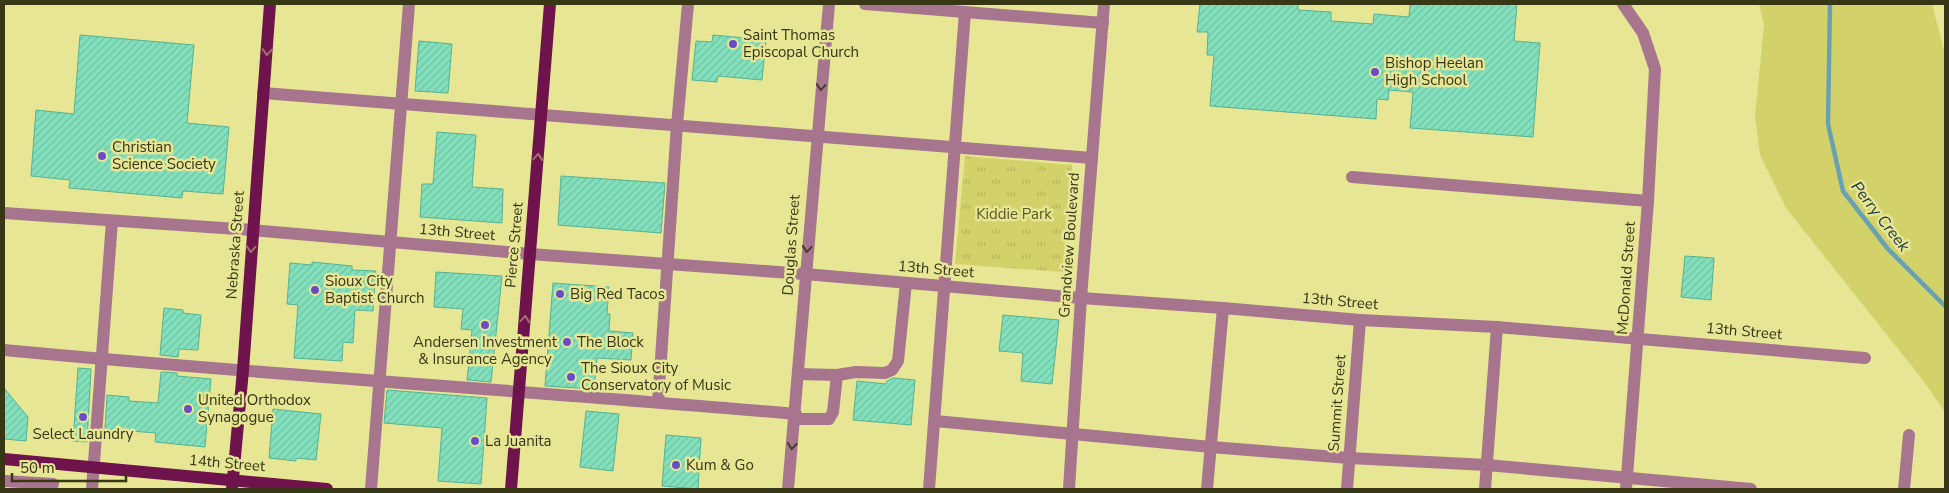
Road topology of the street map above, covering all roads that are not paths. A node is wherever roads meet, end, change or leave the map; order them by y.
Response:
1 (270, 4) edge
2 (409, 4) edge
3 (550, 4) edge
4 (688, 4) edge
5 (829, 4) edge
6 (865, 4) edge
7 (1104, 4) edge
8 (1623, 4) edge
9 (965, 12) junction
10 (1103, 23) junction
11 (263, 93) junction
12 (402, 104) junction
13 (541, 114) junction
14 (677, 125) junction
15 (816, 137) junction
16 (956, 147) junction
17 (1092, 158) junction
18 (1352, 177) dead end
19 (1648, 201) junction
20 (4, 213) edge
21 (112, 221) junction
22 (252, 230) junction
23 (390, 242) junction
24 (530, 254) junction
25 (667, 263) junction
26 (805, 274) junction
27 (906, 283) junction
28 (944, 286) junction
29 (1081, 298) junction
30 (1223, 308) junction
31 (1360, 320) junction
32 (1497, 328) junction
33 (1637, 338) junction
34 (4, 350) edge
35 (1866, 358) dead end
36 (102, 360) junction
37 (243, 370) junction
38 (798, 374) junction
39 (837, 375) junction
40 (380, 381) junction
41 (519, 391) junction
42 (658, 402) junction
43 (795, 417) junction
44 (935, 422) junction
45 (1073, 434) junction
46 (1909, 435) dead end
47 (1211, 447) junction
48 (1349, 458) junction
49 (5, 459) edge
50 (55, 464) junction
51 (1488, 466) junction
52 (94, 467) junction
53 (4, 483) edge
54 (1626, 484) edge
55 (232, 485) edge
56 (52, 487) edge
57 (92, 489) edge
58 (327, 489) edge
59 (371, 489) edge
60 (511, 489) edge
61 (788, 489) edge
62 (929, 489) edge
63 (1069, 489) edge
64 (1207, 489) edge
65 (1347, 489) edge
66 (1485, 489) edge
67 (1751, 489) edge
68 (1904, 489) edge

1 -> 11 main road, Nebraska Street
2 - 12 street
3 - 13 main road, Pierce Street
4 - 14 street
5 -> 15 street, Douglas Street
6 - 9 street
7 - 10 street, Grandview Boulevard
8 - 19 street, McDonald Street
9 - 10 street
9 - 16 street
10 - 17 street, Grandview Boulevard
11 - 12 street
11 - 22 main road, Nebraska Street
12 - 13 street
12 - 23 street
13 - 14 street
24 -> 13 main road, Pierce Street
14 - 15 street
14 - 25 street
15 - 16 street
15 -> 26 street, Douglas Street
16 - 17 street
16 - 28 street
17 - 29 street, Grandview Boulevard
18 - 19 street
19 - 33 street, McDonald Street
20 - 21 street, 13th Street
21 - 22 street, 13th Street
21 - 36 street
22 - 23 street, 13th Street
22 -> 37 main road, Nebraska Street
23 - 24 street, 13th Street
23 - 40 street
24 - 25 street, 13th Street
41 -> 24 main road, Pierce Street
25 - 26 street, 13th Street
25 - 42 street
26 - 27 street, 13th Street
26 - 38 street, Douglas Street
27 - 28 street, 13th Street
27 - 39 street
28 - 29 street, 13th Street
28 - 44 street
29 - 30 street, 13th Street
29 - 45 street, Grandview Boulevard
30 - 31 street, 13th Street
30 - 47 street
31 - 32 street, 13th Street
31 - 48 street, Summit Street
32 - 33 street, 13th Street
32 - 51 street
33 - 35 street, 13th Street
33 - 54 street, McDonald Street
34 - 36 street
36 - 37 street
36 - 52 street
37 - 40 street
37 - 55 main road, Nebraska Street
38 - 39 street
38 - 43 street, Douglas Street
39 - 43 street
40 - 41 street
40 - 59 street
41 - 42 street
41 - 60 main road, Pierce Street
42 - 43 street
43 -> 61 street, Douglas Street
44 - 45 street
44 - 62 street
45 - 47 street
45 - 63 street, Grandview Boulevard
46 - 68 street
47 - 48 street
47 - 64 street
48 - 51 street
48 - 65 street, Summit Street
49 - 50 main road, 14th Street
49 - 53 street
50 - 52 main road, 14th Street
50 - 56 street
51 - 54 street
51 - 66 street
52 - 55 main road, 14th Street
52 - 57 street
53 - 56 street
54 - 67 street
55 - 58 main road, 14th Street

